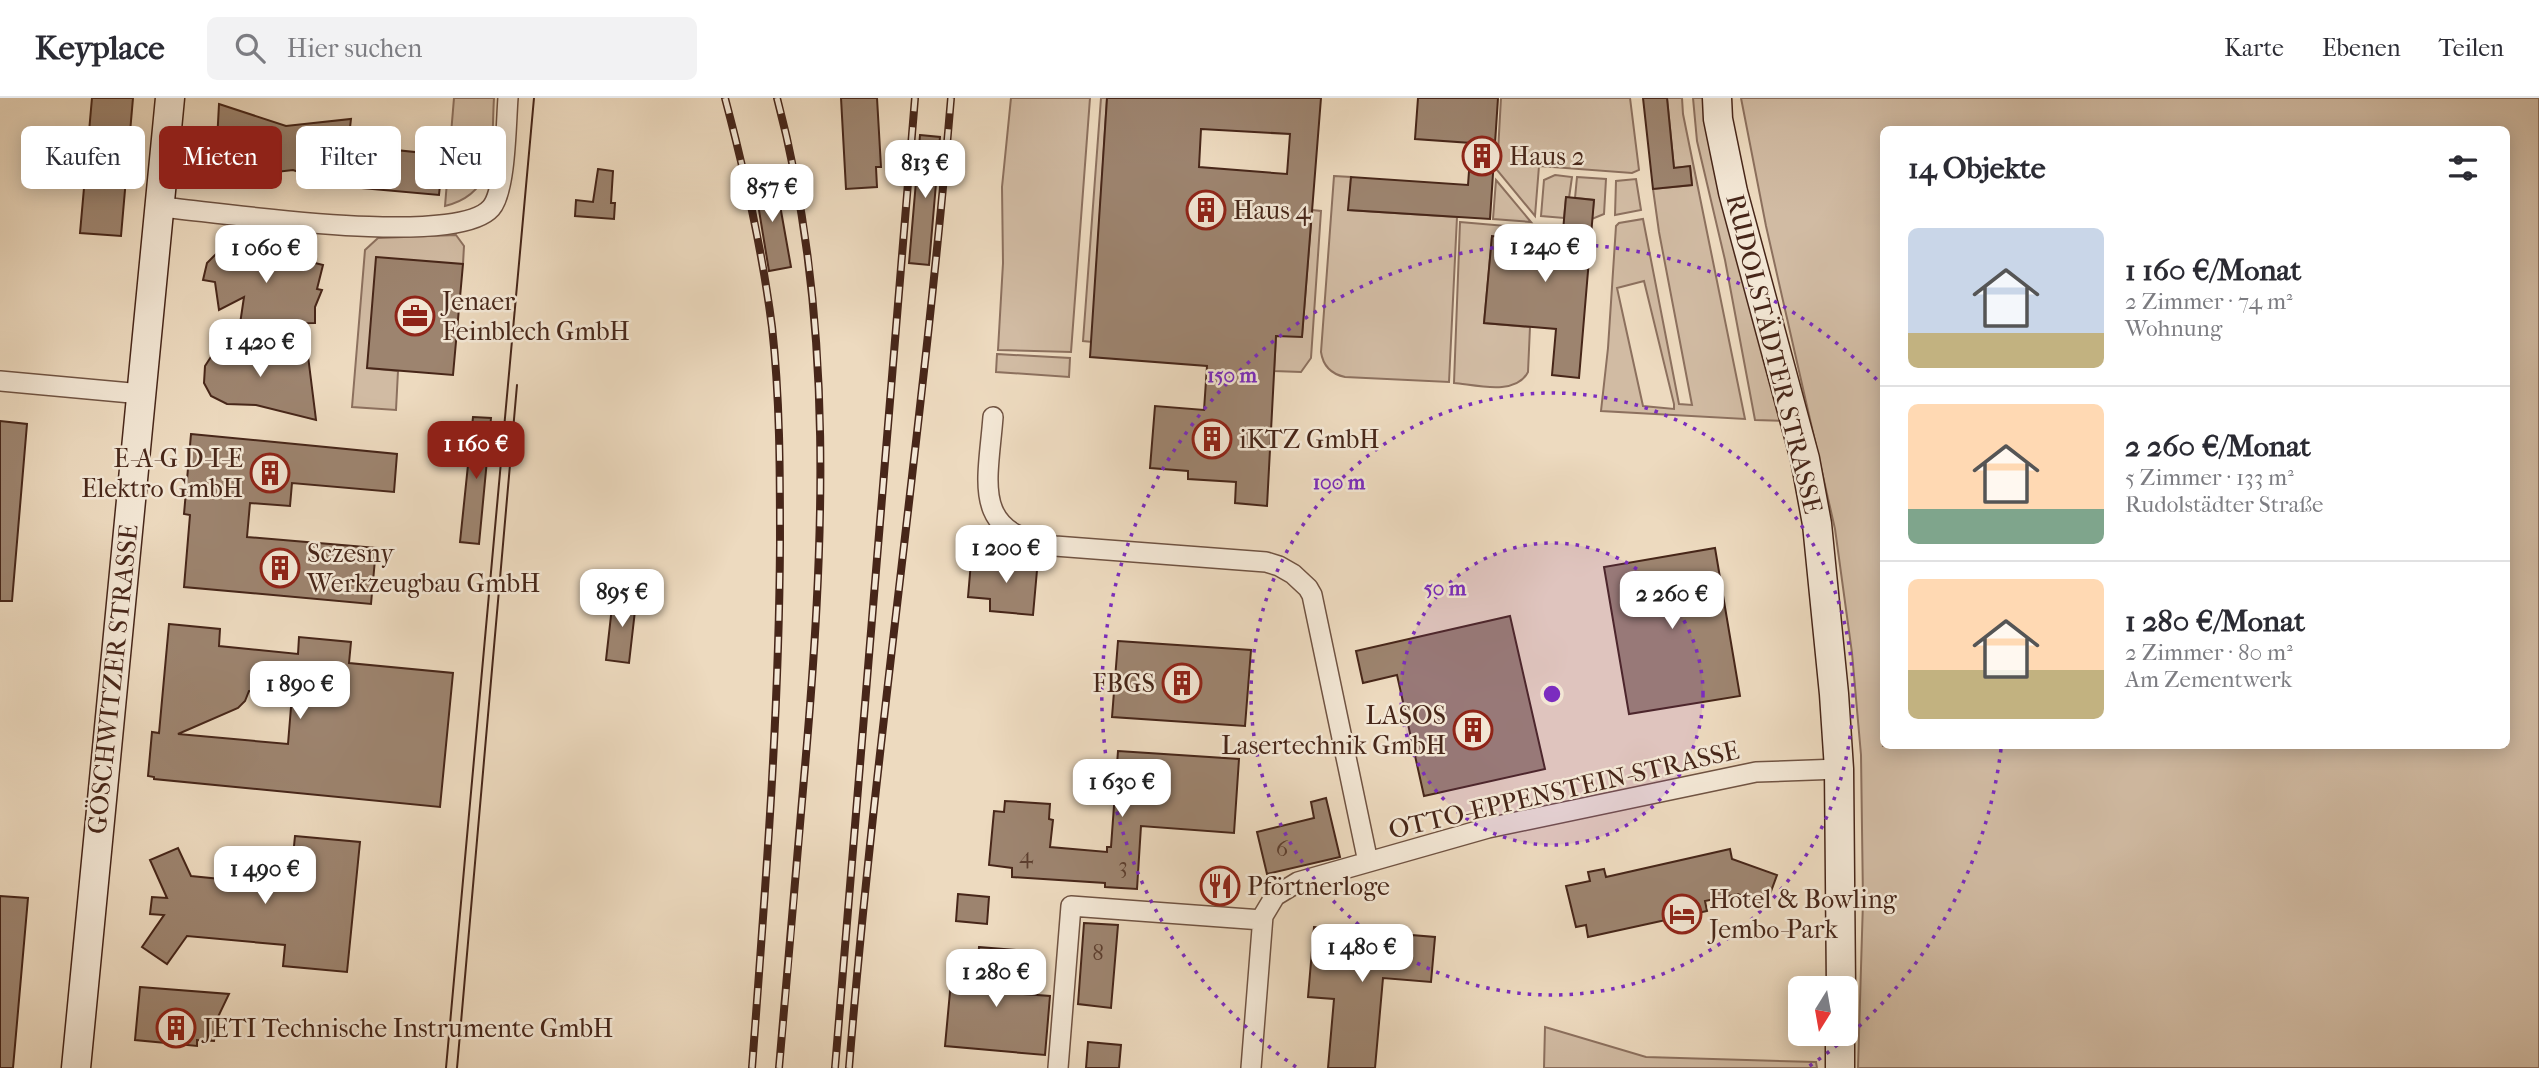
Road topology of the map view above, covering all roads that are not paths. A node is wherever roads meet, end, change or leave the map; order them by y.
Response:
1 (170, 98) edge
2 (508, 98) edge
3 (1717, 98) edge
4 (160, 207) junction
5 (0, 381) edge
6 (142, 394) junction
7 (993, 417) dead end
8 (1839, 769) junction
9 (1368, 862) junction
10 (1262, 920) junction
11 (1841, 976) edge
12 (1840, 1046) edge
13 (76, 1068) edge
14 (1058, 1068) edge
15 (1251, 1068) edge
16 (1840, 1068) edge

1 - 4 main road, GÖSCHWITZER STRASSE
2 - 4 street
3 - 8 main road, RUDOLSTÄDTER STRASSE
4 - 6 main road, GÖSCHWITZER STRASSE
5 - 6 street
6 - 13 main road, GÖSCHWITZER STRASSE
7 - 9 street
8 - 9 street, OTTO-EPPENSTEIN-STRASSE
8 - 11 main road, RUDOLSTÄDTER STRASSE
9 - 10 street, OTTO-EPPENSTEIN-STRASSE
10 - 14 street
10 - 15 street
12 - 16 main road

